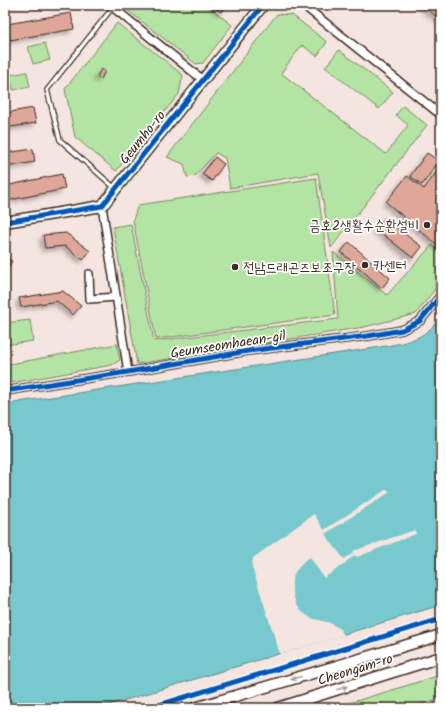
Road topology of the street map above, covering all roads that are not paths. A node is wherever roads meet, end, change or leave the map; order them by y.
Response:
1 (263, 5) edge
2 (303, 5) edge
3 (112, 6) edge
4 (203, 80) junction
5 (441, 115) edge
6 (116, 188) junction
7 (102, 206) junction
8 (5, 222) edge
9 (89, 274) dead end
10 (441, 295) edge
11 (116, 297) junction
12 (128, 372) junction
13 (5, 391) edge
14 (441, 635) edge
15 (441, 657) edge
16 (195, 708) edge
17 (278, 708) edge

1 - 4 main road, Geumho-ro
2 - 5 street
3 - 4 street
3 - 6 lane
4 - 6 main road, Geumho-ro
6 - 7 main road, Geumho-ro
7 - 8 main road
7 - 11 street
9 - 11 street
10 - 12 street, Geumseomhaean-gil
11 - 12 street
12 - 13 street, Geumseomhaean-gil
14 -> 16 main road, Cheongam-ro
17 -> 15 main road, Cheongam-ro

